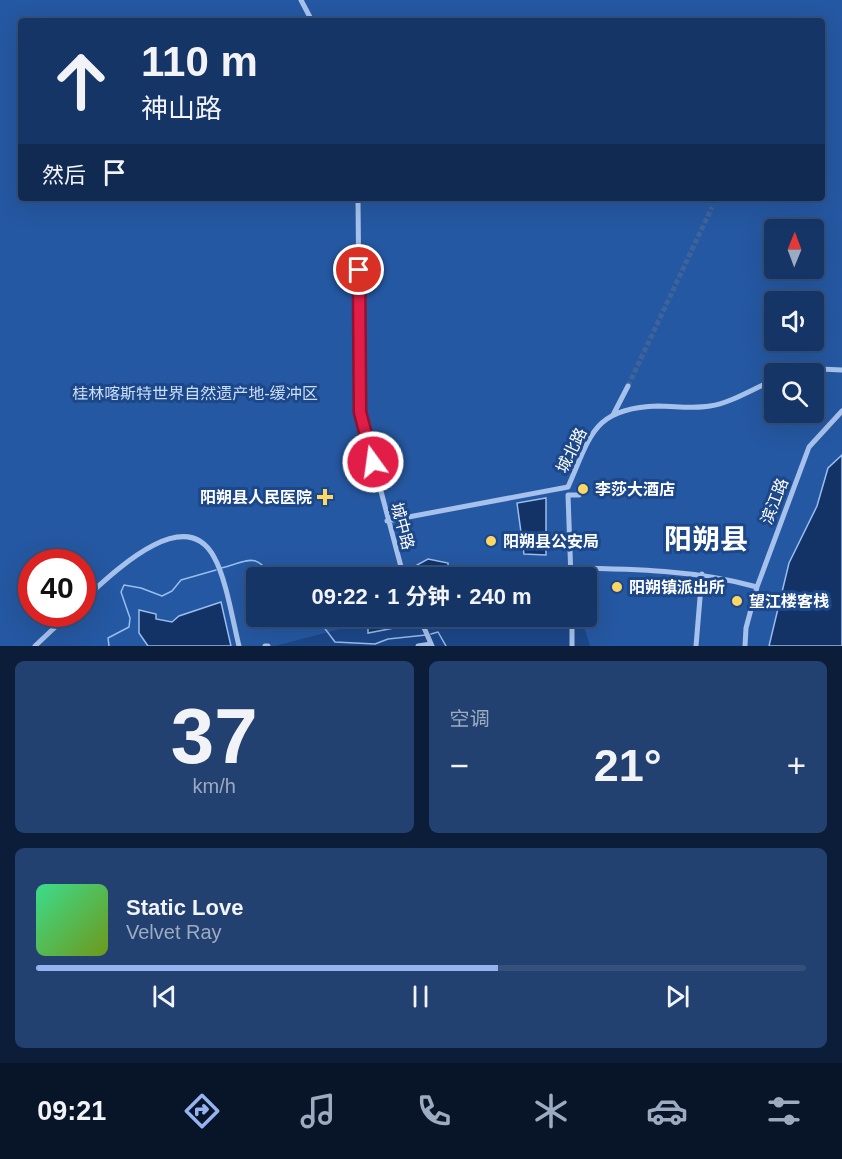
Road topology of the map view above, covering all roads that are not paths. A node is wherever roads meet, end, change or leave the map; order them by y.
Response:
1 (301, 0) edge
2 (310, 18) edge
3 (358, 201) edge
4 (824, 369) edge
5 (842, 370) edge
6 (764, 384) edge
7 (628, 386) tunnel mouth
8 (842, 411) edge
9 (613, 415) junction
10 (568, 487) junction
11 (568, 495) junction
12 (579, 495) dead end
13 (387, 521) junction
14 (401, 567) edge
15 (570, 567) edge
16 (571, 567) edge
17 (597, 569) edge
18 (702, 574) junction
19 (757, 587) junction
20 (96, 589) edge
21 (55, 627) edge
22 (423, 627) edge
23 (572, 627) edge
24 (431, 644) edge
25 (35, 646) edge
26 (239, 646) edge
27 (418, 646) edge
28 (572, 646) edge
29 (696, 646) edge
30 (745, 646) edge

1 - 2 street
3 - 13 street, 城中路
4 - 5 street
6 - 9 street, 城北路
7 - 9 street
8 - 19 street, 滨江路
9 - 10 street, 城北路
10 - 11 street
10 - 13 street, 城北路
11 - 12 street
11 - 15 street
11 - 16 street
13 - 14 street, 城中路
17 - 18 street
18 - 19 street
18 - 29 street
19 - 30 street, 滨江路
20 - 26 street
21 - 25 street
22 - 24 street
23 - 28 street
24 - 27 street

